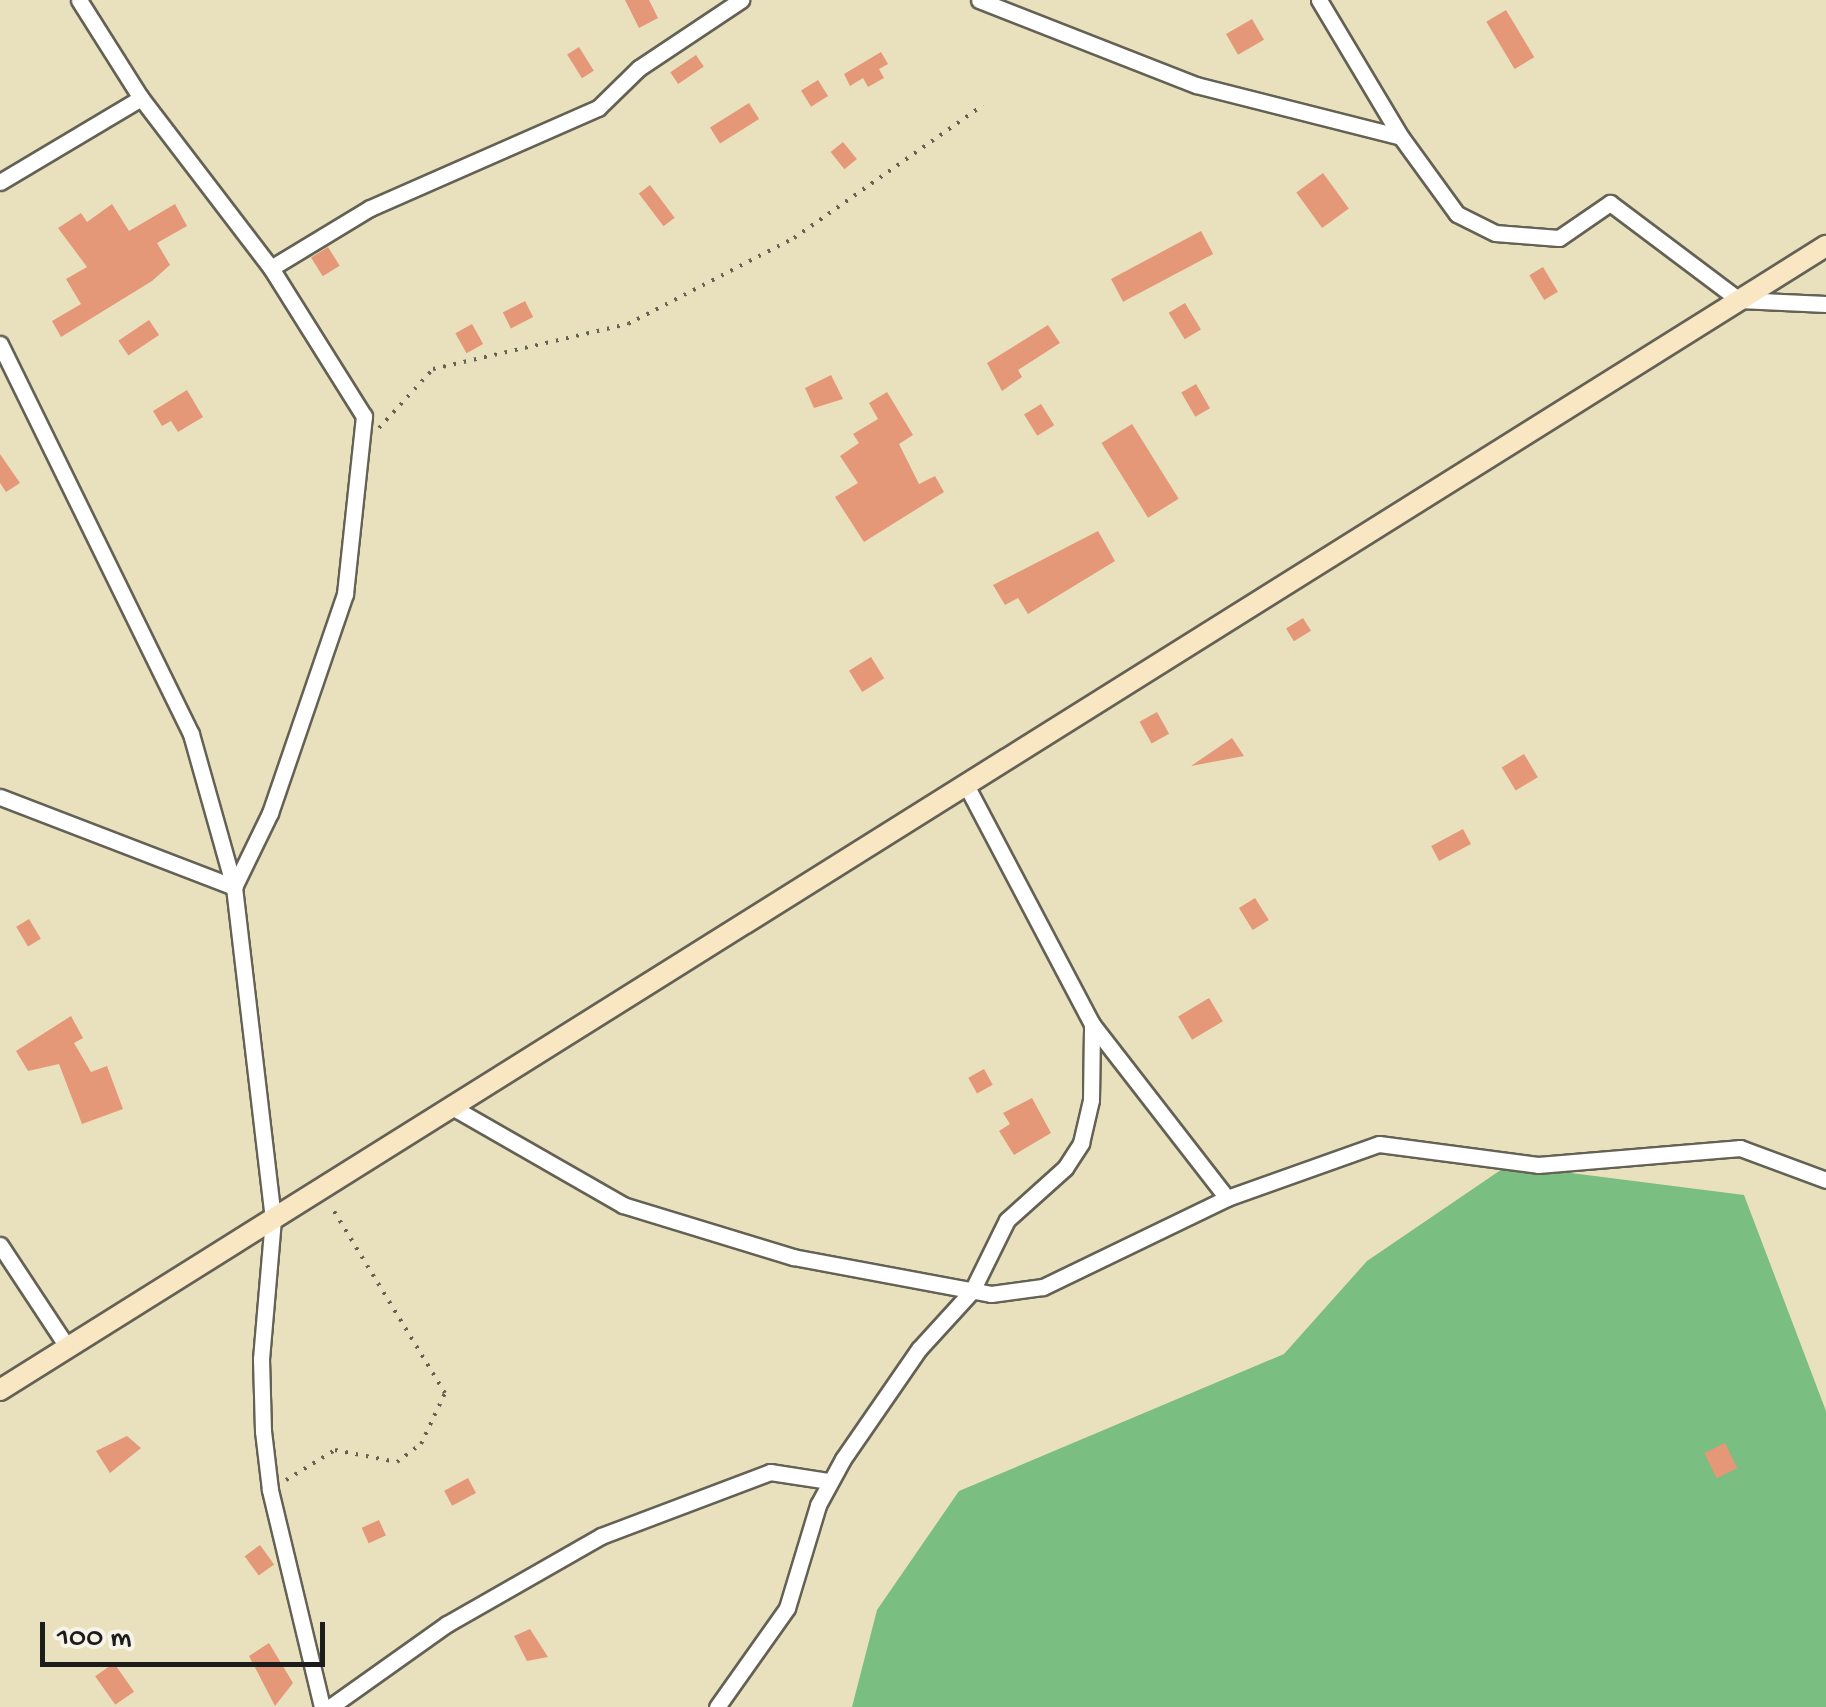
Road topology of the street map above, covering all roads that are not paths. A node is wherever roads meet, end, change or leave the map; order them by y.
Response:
1 (80, 0) edge
2 (742, 0) edge
3 (979, 0) edge
4 (1320, 0) edge
5 (141, 98) junction
6 (1401, 137) junction
7 (0, 182) edge
8 (1826, 246) edge
9 (270, 268) junction
10 (1740, 300) junction
11 (1826, 304) edge
12 (0, 344) edge
13 (966, 785) junction
14 (0, 796) edge
15 (234, 887) junction
16 (1092, 1024) junction
17 (452, 1106) junction
18 (1826, 1180) edge
19 (1227, 1198) junction
20 (273, 1219) junction
21 (0, 1244) edge
22 (972, 1291) junction
23 (68, 1348) junction
24 (0, 1390) edge
25 (829, 1482) junction
26 (326, 1707) edge
27 (716, 1707) edge

1 - 5 street
2 - 9 street
3 - 6 street
4 - 6 street
5 - 7 street
5 - 9 street
6 - 10 street
8 - 10 street
9 - 15 street
10 - 11 street
10 - 13 street
12 - 15 street
13 - 16 street
13 - 17 street
14 - 15 street
15 - 20 street
16 - 19 street
16 - 22 street
17 - 20 street
17 - 22 street
18 - 19 street
19 - 22 street
20 - 23 street
20 - 26 street
21 - 23 street
22 - 25 street
23 - 24 street
25 - 26 street
25 - 27 street

